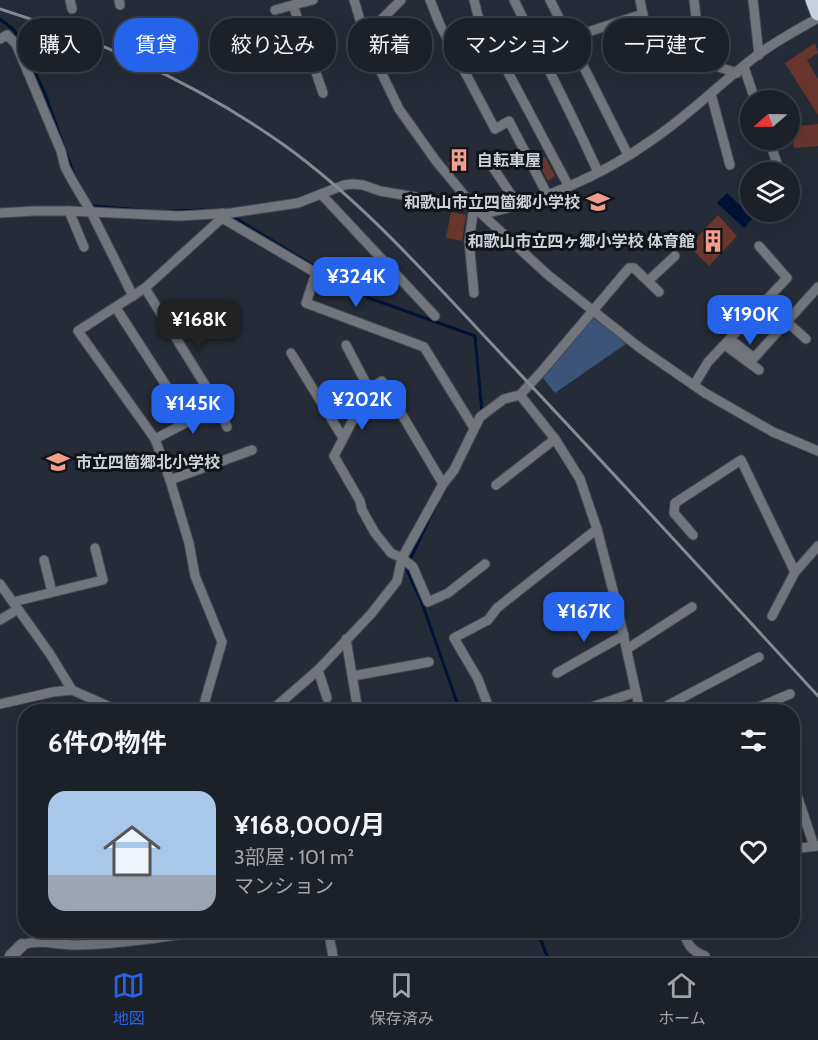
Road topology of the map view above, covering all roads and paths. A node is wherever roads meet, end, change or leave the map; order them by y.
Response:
1 (313, 0) edge
2 (354, 0) edge
3 (401, 0) edge
4 (430, 0) edge
5 (474, 0) edge
6 (514, 0) edge
7 (550, 0) edge
8 (640, 0) edge
9 (694, 0) edge
10 (753, 0) edge
11 (813, 0) edge
12 (293, 5) junction
13 (393, 5) edge
14 (275, 10) dead end
15 (818, 13) edge
16 (643, 14) junction
17 (360, 18) edge
18 (381, 18) edge
19 (559, 18) edge
20 (644, 18) edge
21 (696, 18) edge
22 (818, 18) edge
23 (591, 31) edge
24 (0, 39) edge
25 (759, 55) junction
26 (729, 67) edge
27 (740, 70) junction
28 (382, 72) edge
29 (586, 72) edge
30 (750, 90) edge
31 (323, 93) dead end
32 (711, 94) junction
33 (628, 155) junction
34 (490, 163) dead end
35 (730, 165) dead end
36 (598, 172) junction
37 (568, 185) junction
38 (321, 194) junction
39 (547, 194) junction
40 (518, 206) junction
41 (474, 207) junction
42 (69, 211) junction
43 (91, 212) junction
44 (0, 213) edge
45 (482, 214) junction
46 (225, 215) junction
47 (759, 246) dead end
48 (84, 247) dead end
49 (675, 256) dead end
50 (648, 281) junction
51 (818, 287) edge
52 (145, 288) junction
53 (659, 292) dead end
54 (474, 293) dead end
55 (133, 296) junction
56 (810, 296) junction
57 (818, 304) edge
58 (116, 308) junction
59 (592, 310) junction
60 (435, 316) dead end
61 (787, 322) junction
62 (806, 339) dead end
63 (727, 342) junction
64 (346, 345) dead end
65 (291, 353) dead end
66 (759, 370) dead end
67 (694, 385) junction
68 (369, 389) junction
69 (520, 395) junction
70 (218, 406) junction
71 (189, 422) junction
72 (227, 427) dead end
73 (474, 428) junction
74 (343, 438) junction
75 (155, 439) junction
76 (555, 439) junction
77 (252, 450) dead end
78 (818, 451) edge
79 (170, 480) junction
80 (442, 484) junction
81 (496, 485) dead end
82 (597, 529) junction
83 (693, 535) dead end
84 (818, 546) edge
85 (94, 548) dead end
86 (44, 560) dead end
87 (406, 561) junction
88 (485, 564) dead end
89 (795, 572) junction
90 (0, 584) edge
91 (52, 592) junction
92 (15, 606) junction
93 (692, 607) dead end
94 (772, 616) dead end
95 (0, 621) edge
96 (624, 635) junction
97 (346, 639) junction
98 (627, 649) junction
99 (759, 657) dead end
100 (429, 662) dead end
101 (318, 670) junction
102 (557, 673) dead end
103 (352, 676) junction
104 (72, 690) junction
105 (636, 692) junction
106 (790, 694) dead end
107 (327, 698) dead end
108 (0, 704) edge
109 (103, 704) edge
110 (204, 704) edge
111 (279, 704) edge
112 (357, 704) edge
113 (487, 704) edge
114 (601, 704) edge
115 (639, 704) edge
116 (670, 704) edge
117 (766, 704) edge
118 (800, 802) edge
119 (816, 846) edge
120 (800, 848) edge
121 (126, 938) edge
122 (151, 938) edge
123 (330, 938) edge
124 (685, 938) edge
125 (123, 942) junction
126 (22, 945) joint
127 (75, 945) junction
128 (11, 956) edge
129 (76, 956) edge
130 (333, 956) edge
131 (705, 956) edge

1 - 12 street
2 - 17 street
3 - 13 street
4 - 39 street
5 - 37 street
6 - 36 street
7 - 19 street
8 - 16 street
9 - 21 street
10 - 25 street
11 - 15 highway
12 - 14 street
12 - 31 street
13 - 18 street
16 - 20 street
16 - 23 street
22 - 25 street
24 - 43 street
25 - 27 street
26 - 27 street
27 - 30 street
27 - 32 street
28 - 41 street
29 - 33 street
32 - 33 street
32 - 35 street
33 - 36 street
34 - 40 street
36 - 37 street
37 - 39 street
38 - 41 street
38 - 46 street
38 - 60 street
39 - 40 street
40 - 45 street
41 - 45 street
41 - 54 street
42 - 43 street
42 - 44 street
42 - 48 street
43 - 46 street
43 - 55 street
45 - 59 street
46 - 52 street
46 - 73 street
47 - 63 street
49 - 50 street
50 - 53 street
50 - 59 street
51 - 56 street
52 - 55 street
52 - 70 street
55 - 58 street
56 - 57 street
56 - 61 street
58 - 71 street
58 - 75 street
59 - 67 street
59 - 69 street
61 - 62 street
61 - 63 street
63 - 66 street
63 - 67 street
64 - 68 street
65 - 74 street
67 - 78 street
68 - 74 street
68 - 80 street
69 - 73 street
69 - 76 street
70 - 71 street
70 - 72 street
71 - 75 street
73 - 80 street
74 - 87 street
75 - 79 street
76 - 81 street
76 - 82 street
77 - 79 street
79 - 110 street
80 - 87 street
82 - 96 street
82 - 113 street
83 - 89 street
84 - 89 street
85 - 91 street
86 - 91 street
87 - 88 street
87 - 97 street
89 - 94 street
90 - 92 street
91 - 92 street
92 - 95 street
92 - 104 street
93 - 98 street
96 - 98 street
96 - 102 street
97 - 101 street
97 - 103 street
98 - 105 street
99 - 116 street
100 - 103 street
101 - 107 street
101 - 111 street
103 - 112 street
104 - 108 street
104 - 109 street
105 - 114 street
105 - 115 street
106 - 117 street
118 - 119 street
119 - 120 street
121 - 125 street
122 - 125 street
123 - 130 street
124 - 131 street
125 - 127 street
126 - 127 street
126 - 128 street
127 - 129 street

